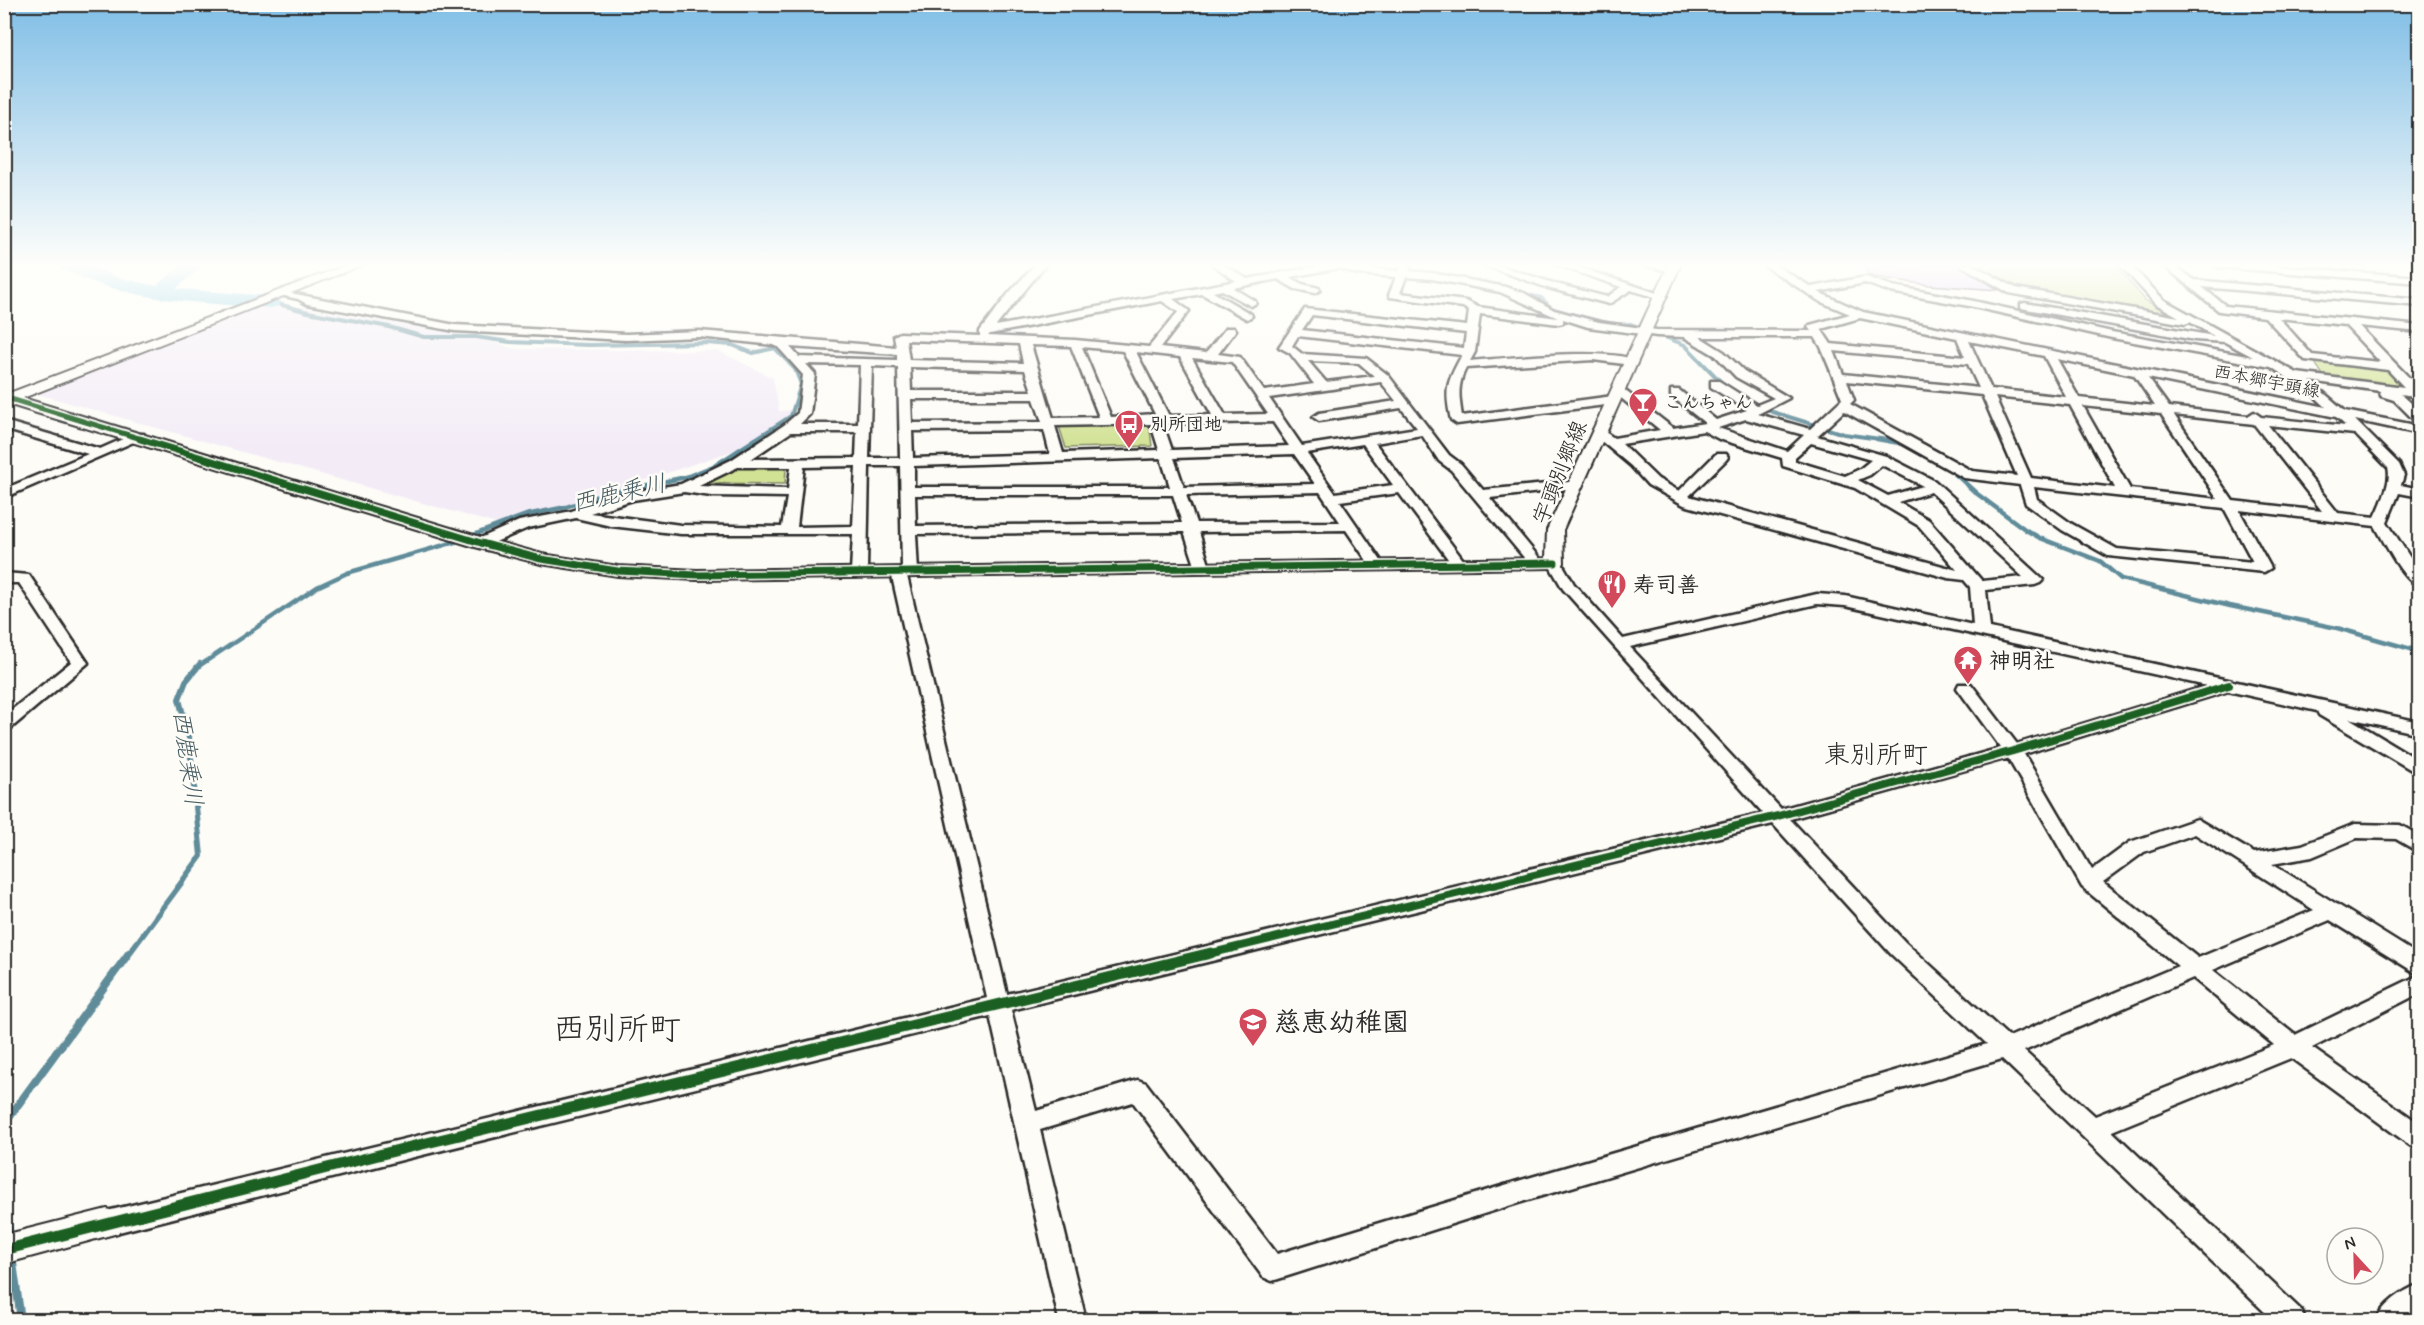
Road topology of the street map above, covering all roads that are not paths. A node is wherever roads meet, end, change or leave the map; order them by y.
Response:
1 (196, 326) edge
2 (443, 326) edge
3 (990, 326) edge
4 (1030, 326) edge
5 (1172, 326) edge
6 (1298, 326) edge
7 (1439, 326) edge
8 (1473, 326) edge
9 (1597, 326) edge
10 (1646, 326) edge
11 (1818, 326) edge
12 (1874, 326) edge
13 (2077, 326) edge
14 (2124, 326) edge
15 (2203, 326) edge
16 (2280, 326) edge
17 (2353, 326) edge
18 (2388, 326) edge
19 (2420, 329) edge
20 (1230, 330) dead end
21 (1473, 330) junction
22 (1294, 332) junction
23 (1643, 332) junction
24 (1688, 334) junction
25 (1818, 334) junction
26 (983, 336) junction
27 (1887, 336) junction
28 (1962, 337) junction
29 (1024, 341) junction
30 (2233, 341) junction
31 (774, 342) junction
32 (1075, 343) junction
33 (1127, 347) junction
34 (1827, 347) junction
35 (1153, 350) junction
36 (1469, 352) junction
37 (1184, 354) junction
38 (2049, 355) junction
39 (1209, 357) junction
40 (1300, 357) junction
41 (903, 358) junction
42 (797, 360) junction
43 (1972, 361) junction
44 (1631, 362) junction
45 (866, 364) junction
46 (2275, 364) junction
47 (1463, 365) junction
48 (1030, 367) junction
49 (2394, 367) junction
50 (2139, 373) junction
51 (2289, 374) junction
52 (1841, 377) junction
53 (1384, 378) junction
54 (1715, 384) dead end
55 (2359, 384) junction
56 (1323, 387) junction
57 (1988, 392) junction
58 (1675, 393) dead end
59 (2238, 393) junction
60 (905, 395) junction
61 (1039, 395) junction
62 (1261, 395) junction
63 (1616, 395) junction
64 (2418, 396) edge
65 (2398, 397) junction
66 (6, 398) edge
67 (2073, 400) junction
68 (1404, 404) junction
69 (1844, 406) junction
70 (2166, 411) junction
71 (1751, 413) junction
72 (2341, 413) junction
73 (1319, 417) dead end
74 (1159, 418) junction
75 (1221, 418) junction
76 (1277, 418) junction
77 (2257, 419) junction
78 (2420, 419) edge
79 (1106, 420) junction
80 (1049, 424) junction
81 (4, 425) edge
82 (1711, 426) junction
83 (906, 427) junction
84 (788, 428) junction
85 (863, 428) junction
86 (2359, 430) junction
87 (2420, 430) edge
88 (1426, 431) junction
89 (1672, 434) junction
90 (1810, 435) junction
91 (139, 437) junction
92 (1606, 437) junction
93 (1366, 440) junction
94 (1298, 450) junction
95 (100, 453) junction
96 (1166, 454) junction
97 (1789, 456) junction
98 (1057, 457) junction
99 (1721, 457) dead end
100 (1881, 459) junction
101 (864, 462) junction
102 (907, 462) junction
103 (736, 463) junction
104 (798, 464) junction
105 (4, 480) edge
106 (1845, 481) junction
107 (2026, 481) junction
108 (1575, 484) junction
109 (23, 486) junction
110 (1934, 487) junction
111 (684, 488) junction
112 (1402, 488) junction
113 (2392, 489) junction
114 (1179, 490) junction
115 (908, 491) junction
116 (793, 493) junction
117 (1328, 493) junction
118 (2125, 493) junction
119 (2420, 493) edge
120 (4, 494) edge
121 (1480, 495) junction
122 (1681, 498) junction
123 (1889, 500) junction
124 (2229, 505) junction
125 (576, 514) junction
126 (2334, 517) junction
127 (2380, 522) junction
128 (1189, 526) junction
129 (1350, 526) junction
130 (860, 530) junction
131 (909, 530) junction
132 (789, 531) junction
133 (481, 543) junction
134 (1536, 563) junction
135 (1555, 563) junction
136 (1460, 564) junction
137 (1377, 565) junction
138 (1203, 568) junction
139 (859, 572) junction
140 (904, 572) junction
141 (4, 578) edge
142 (1974, 580) junction
143 (2420, 582) edge
144 (1983, 631) junction
145 (1620, 645) junction
146 (2229, 685) junction
147 (1965, 688) dead end
148 (2314, 704) junction
149 (4, 725) edge
150 (2420, 729) edge
151 (2013, 751) junction
152 (2420, 770) edge
153 (1778, 816) junction
154 (2420, 846) edge
155 (2253, 860) junction
156 (2089, 882) junction
157 (2331, 911) junction
158 (2196, 967) junction
159 (2420, 967) edge
160 (2420, 982) edge
161 (999, 1004) junction
162 (2293, 1047) junction
163 (2007, 1048) junction
164 (1027, 1124) junction
165 (2092, 1128) junction
166 (2420, 1138) edge
167 (107, 1223) joint
168 (14, 1248) edge
169 (2420, 1297) edge
170 (1072, 1320) edge
171 (2292, 1320) edge
172 (2390, 1320) edge

1 - 66 street
2 - 31 street
3 - 26 street
4 - 26 street
5 - 35 street
6 - 22 street
7 - 21 street
8 - 21 street
9 - 23 street
10 - 23 street, 宇頭別郷線
11 - 25 street
12 - 27 street, 西本郷宇頭線
13 - 46 street
14 - 30 street
15 - 30 street
16 - 49 street
17 - 49 street
18 - 19 street
20 - 39 street
21 - 36 street
22 - 36 street
22 - 40 street
23 - 24 street
23 - 44 street, 宇頭別郷線
24 - 25 street
24 - 71 street
25 - 34 street
26 - 29 street
26 - 41 street
27 - 28 street, 西本郷宇頭線
27 - 34 street
27 - 43 street
28 - 38 street, 西本郷宇頭線
28 - 43 street
29 - 32 street
29 - 48 street
30 - 46 street
31 - 41 street
31 - 42 street
32 - 33 street
32 - 79 street
33 - 35 street
33 - 74 street
34 - 52 street
35 - 37 street
36 - 47 street
37 - 39 street
37 - 75 street
38 - 50 street, 西本郷宇頭線
38 - 67 street
39 - 62 street
40 - 53 street
40 - 56 street
41 - 45 street
41 - 48 street
41 - 60 street
42 - 45 street
42 - 84 street
43 - 57 street
44 - 47 street
44 - 63 street, 宇頭別郷線
45 - 85 street
46 - 51 street
47 - 63 street
48 - 61 street
49 - 64 street
50 - 59 street, 西本郷宇頭線
50 - 70 street
51 - 55 street
51 - 72 street
52 - 57 street
52 - 69 street
53 - 56 street
53 - 68 street
54 - 71 street
55 - 64 street
55 - 65 street
56 - 62 street
57 - 67 street
57 - 107 street
58 - 82 street
59 - 72 street, 西本郷宇頭線
59 - 77 street
60 - 61 street
60 - 83 street
61 - 80 street
62 - 76 street
63 - 89 street
63 - 92 street, 宇頭別郷線
64 - 65 street
65 - 78 street
66 - 91 street
67 - 70 street
67 - 118 street
68 - 73 street
68 - 88 street
69 - 90 street
69 - 107 street
70 - 77 street
70 - 124 street
71 - 82 street
71 - 90 street
72 - 86 street
72 - 87 street, 西本郷宇頭線
74 - 75 street
74 - 79 street
74 - 96 street
75 - 76 street
76 - 94 street
77 - 86 street
77 - 126 street
79 - 80 street
80 - 83 street
80 - 98 street
81 - 95 street
82 - 89 street
82 - 97 street
83 - 102 street
84 - 85 street
84 - 103 street
85 - 101 street
86 - 113 street
88 - 93 street
88 - 121 street
89 - 92 street
90 - 97 street
90 - 100 street
91 - 95 street
91 - 133 street
92 - 108 street, 宇頭別郷線
92 - 122 street
93 - 94 street
93 - 112 street
94 - 96 street
94 - 117 street
95 - 109 street
96 - 98 street
96 - 114 street
97 - 106 street
98 - 102 street
99 - 122 street
100 - 106 street
100 - 110 street
101 - 102 street
101 - 104 street
101 - 130 street
102 - 115 street
103 - 104 street
103 - 111 street
104 - 116 street
105 - 109 street
106 - 123 street
107 - 118 street
107 - 124 street
108 - 121 street
108 - 135 street, 宇頭別郷線
109 - 120 street
110 - 123 street
110 - 142 street
111 - 116 street
111 - 125 street
112 - 117 street
112 - 136 street
113 - 119 street
113 - 127 street
114 - 115 street
114 - 117 street
114 - 128 street
115 - 131 street
116 - 132 street
117 - 129 street
118 - 124 street
121 - 134 street
122 - 142 street
123 - 142 street
124 - 126 street
125 - 132 street
125 - 133 street
126 - 127 street
127 - 143 street
128 - 129 street
128 - 131 street
128 - 138 street
129 - 137 street
130 - 132 street
130 - 139 street
131 - 140 street
133 - 139 street
134 - 135 street
134 - 136 street
135 - 145 street
136 - 137 street
137 - 138 street
138 - 140 street
139 - 140 street
140 - 161 street
141 - 149 street
142 - 144 street
144 - 145 street
144 - 146 street
145 - 153 street
146 - 148 street
146 - 151 street
147 - 151 street
148 - 150 street
148 - 152 street
151 - 153 street
151 - 156 street
153 - 161 street
153 - 163 street
154 - 155 street
155 - 156 street
155 - 157 street
156 - 158 street
157 - 158 street
157 - 159 street
158 - 162 street
158 - 163 street
160 - 162 street
161 - 164 street
161 - 167 street
162 - 165 street
162 - 166 street
163 - 164 street
163 - 165 street
164 - 170 street
165 - 171 street
167 - 168 street
169 - 172 street

